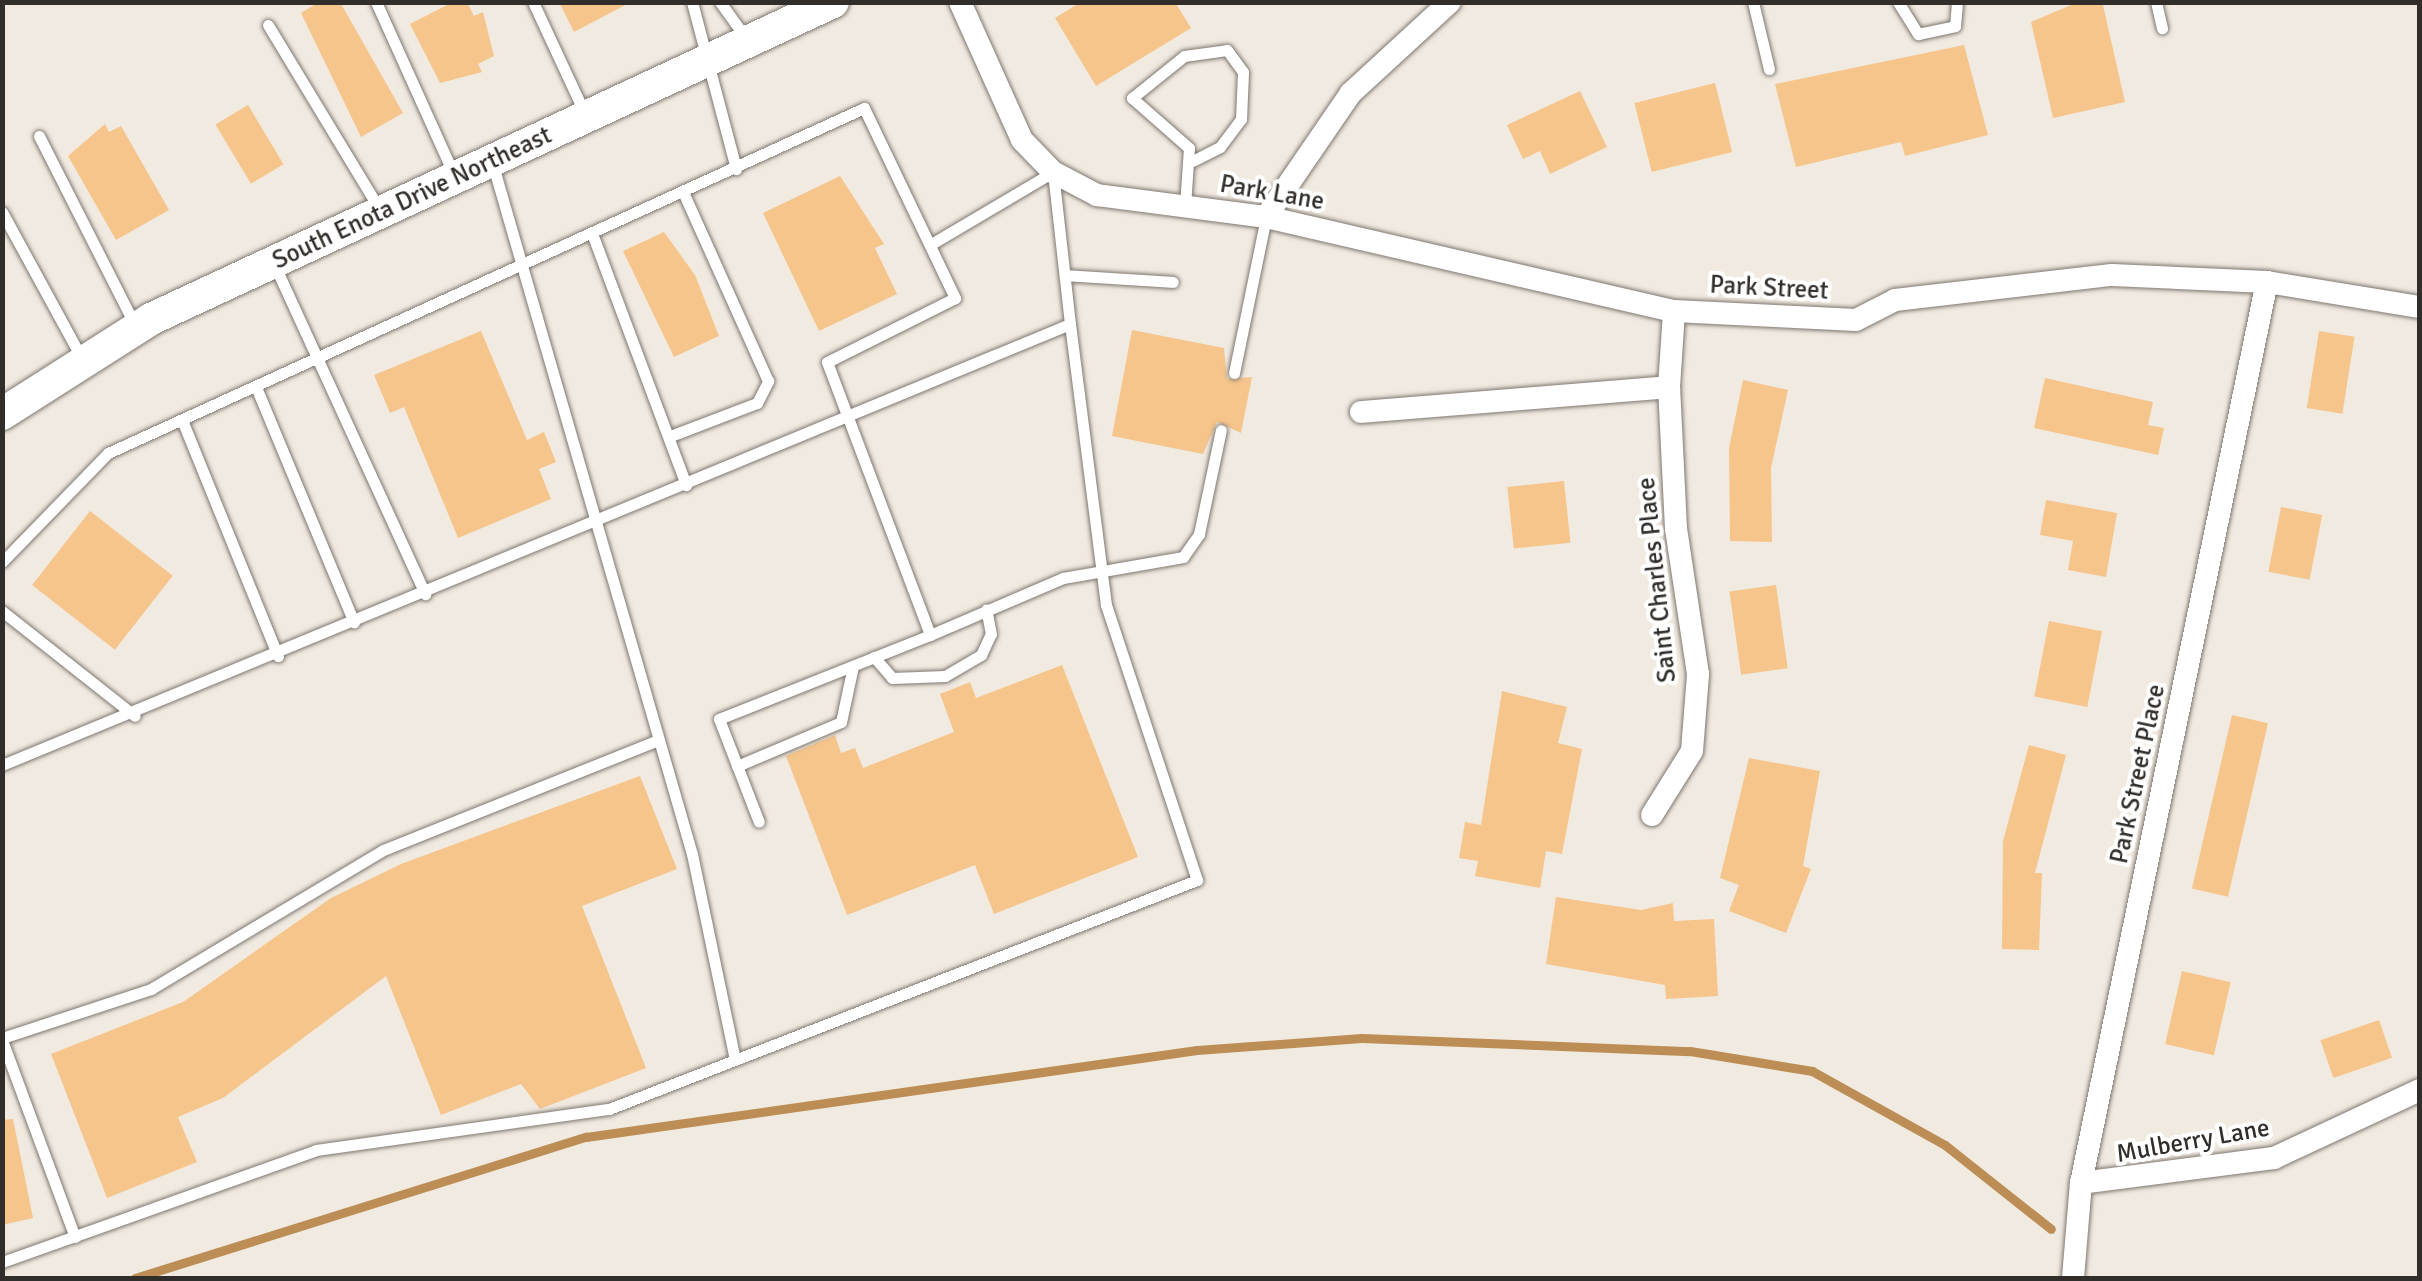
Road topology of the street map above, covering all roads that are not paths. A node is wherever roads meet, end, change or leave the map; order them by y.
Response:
1 (376, 2) edge
2 (534, 2) edge
3 (692, 2) edge
4 (720, 2) edge
5 (833, 2) edge
6 (960, 2) edge
7 (1450, 2) edge
8 (1752, 2) edge
9 (1898, 2) edge
10 (1957, 2) edge
11 (2156, 2) edge
12 (268, 25) dead end
13 (2162, 28) dead end
14 (749, 42) junction
15 (705, 62) junction
16 (1769, 69) dead end
17 (587, 118) junction
18 (39, 136) dead end
19 (1193, 161) junction
20 (492, 162) junction
21 (736, 170) junction
22 (1053, 172) junction
23 (456, 178) junction
24 (684, 194) junction
25 (1185, 206) junction
26 (2, 212) edge
27 (382, 212) junction
28 (1266, 217) junction
29 (593, 236) junction
30 (932, 243) junction
31 (273, 262) junction
32 (520, 269) junction
33 (1064, 275) junction
34 (1173, 282) dead end
35 (2267, 282) junction
36 (2420, 307) edge
37 (1674, 311) junction
38 (1070, 324) junction
39 (136, 327) junction
40 (82, 358) junction
41 (322, 358) junction
42 (1234, 374) dead end
43 (256, 387) junction
44 (1669, 387) junction
45 (1360, 412) dead end
46 (2, 414) edge
47 (843, 419) junction
48 (182, 420) junction
49 (1221, 430) dead end
50 (673, 435) junction
51 (686, 484) junction
52 (594, 523) junction
53 (2, 562) edge
54 (1102, 568) junction
55 (425, 594) junction
56 (986, 610) junction
57 (2, 612) edge
58 (354, 622) junction
59 (930, 634) junction
60 (278, 656) junction
61 (874, 657) junction
62 (853, 666) junction
63 (135, 716) junction
64 (658, 740) junction
65 (2, 764) edge
66 (737, 766) junction
67 (1652, 815) dead end
68 (760, 822) dead end
69 (2, 1039) edge
70 (735, 1060) junction
71 (2420, 1090) edge
72 (2081, 1183) junction
73 (75, 1236) junction
74 (2, 1262) edge
75 (2072, 1278) edge

1 - 23 lane
2 - 17 lane
3 - 15 lane
4 - 14 lane
5 - 14 main road, South Enota Drive Northeast
6 - 22 street, Park Lane
7 - 28 street
8 - 16 lane
9 - 10 lane
11 - 13 lane
12 - 27 lane
14 - 15 main road, South Enota Drive Northeast
15 - 17 main road, South Enota Drive Northeast
15 - 21 lane
17 - 20 main road, South Enota Drive Northeast
18 - 39 lane
19 - 19 lane
19 - 25 lane
20 - 23 main road, South Enota Drive Northeast
20 - 32 lane
21 - 24 lane
21 - 30 lane
22 - 25 street, Park Lane
22 - 30 lane
22 - 33 lane
23 - 27 main road, South Enota Drive Northeast
24 - 29 lane
24 - 50 lane
25 - 28 street, Park Lane
26 - 40 lane
27 - 31 main road, South Enota Drive Northeast
28 - 37 street, Park Lane
28 - 42 lane
29 - 32 lane
29 - 50 lane
30 - 47 lane
31 - 39 main road, South Enota Drive Northeast
31 - 41 lane
32 - 41 lane
32 - 52 lane
33 - 34 lane
33 - 38 lane
35 - 36 street, Park Street
35 - 37 street, Park Street
35 - 72 street, Park Street Place
37 - 44 street, Park Street
38 - 47 lane
38 - 54 lane
39 - 40 main road, South Enota Drive Northeast
40 - 46 main road, South Enota Drive Northeast
41 - 43 lane
41 - 55 lane
43 - 48 lane
43 - 58 lane
44 - 45 street
44 - 67 street, Saint Charles Place
47 - 51 lane
47 - 59 lane
48 - 53 lane
48 - 60 lane
49 - 54 lane
50 - 51 lane
51 - 52 lane
52 - 55 lane
52 - 64 lane
54 - 56 lane
54 - 70 lane
55 - 58 lane
56 - 59 lane
56 - 61 lane
57 - 63 lane
58 - 60 lane
59 - 61 lane
60 - 63 lane
61 - 62 lane
62 - 66 lane
62 - 66 lane
63 - 65 lane
64 - 69 lane
64 - 70 lane
66 - 68 lane
69 - 73 lane
70 - 73 lane
71 - 72 street, Mulberry Lane
72 - 75 street, Park Street Place
73 - 74 lane

